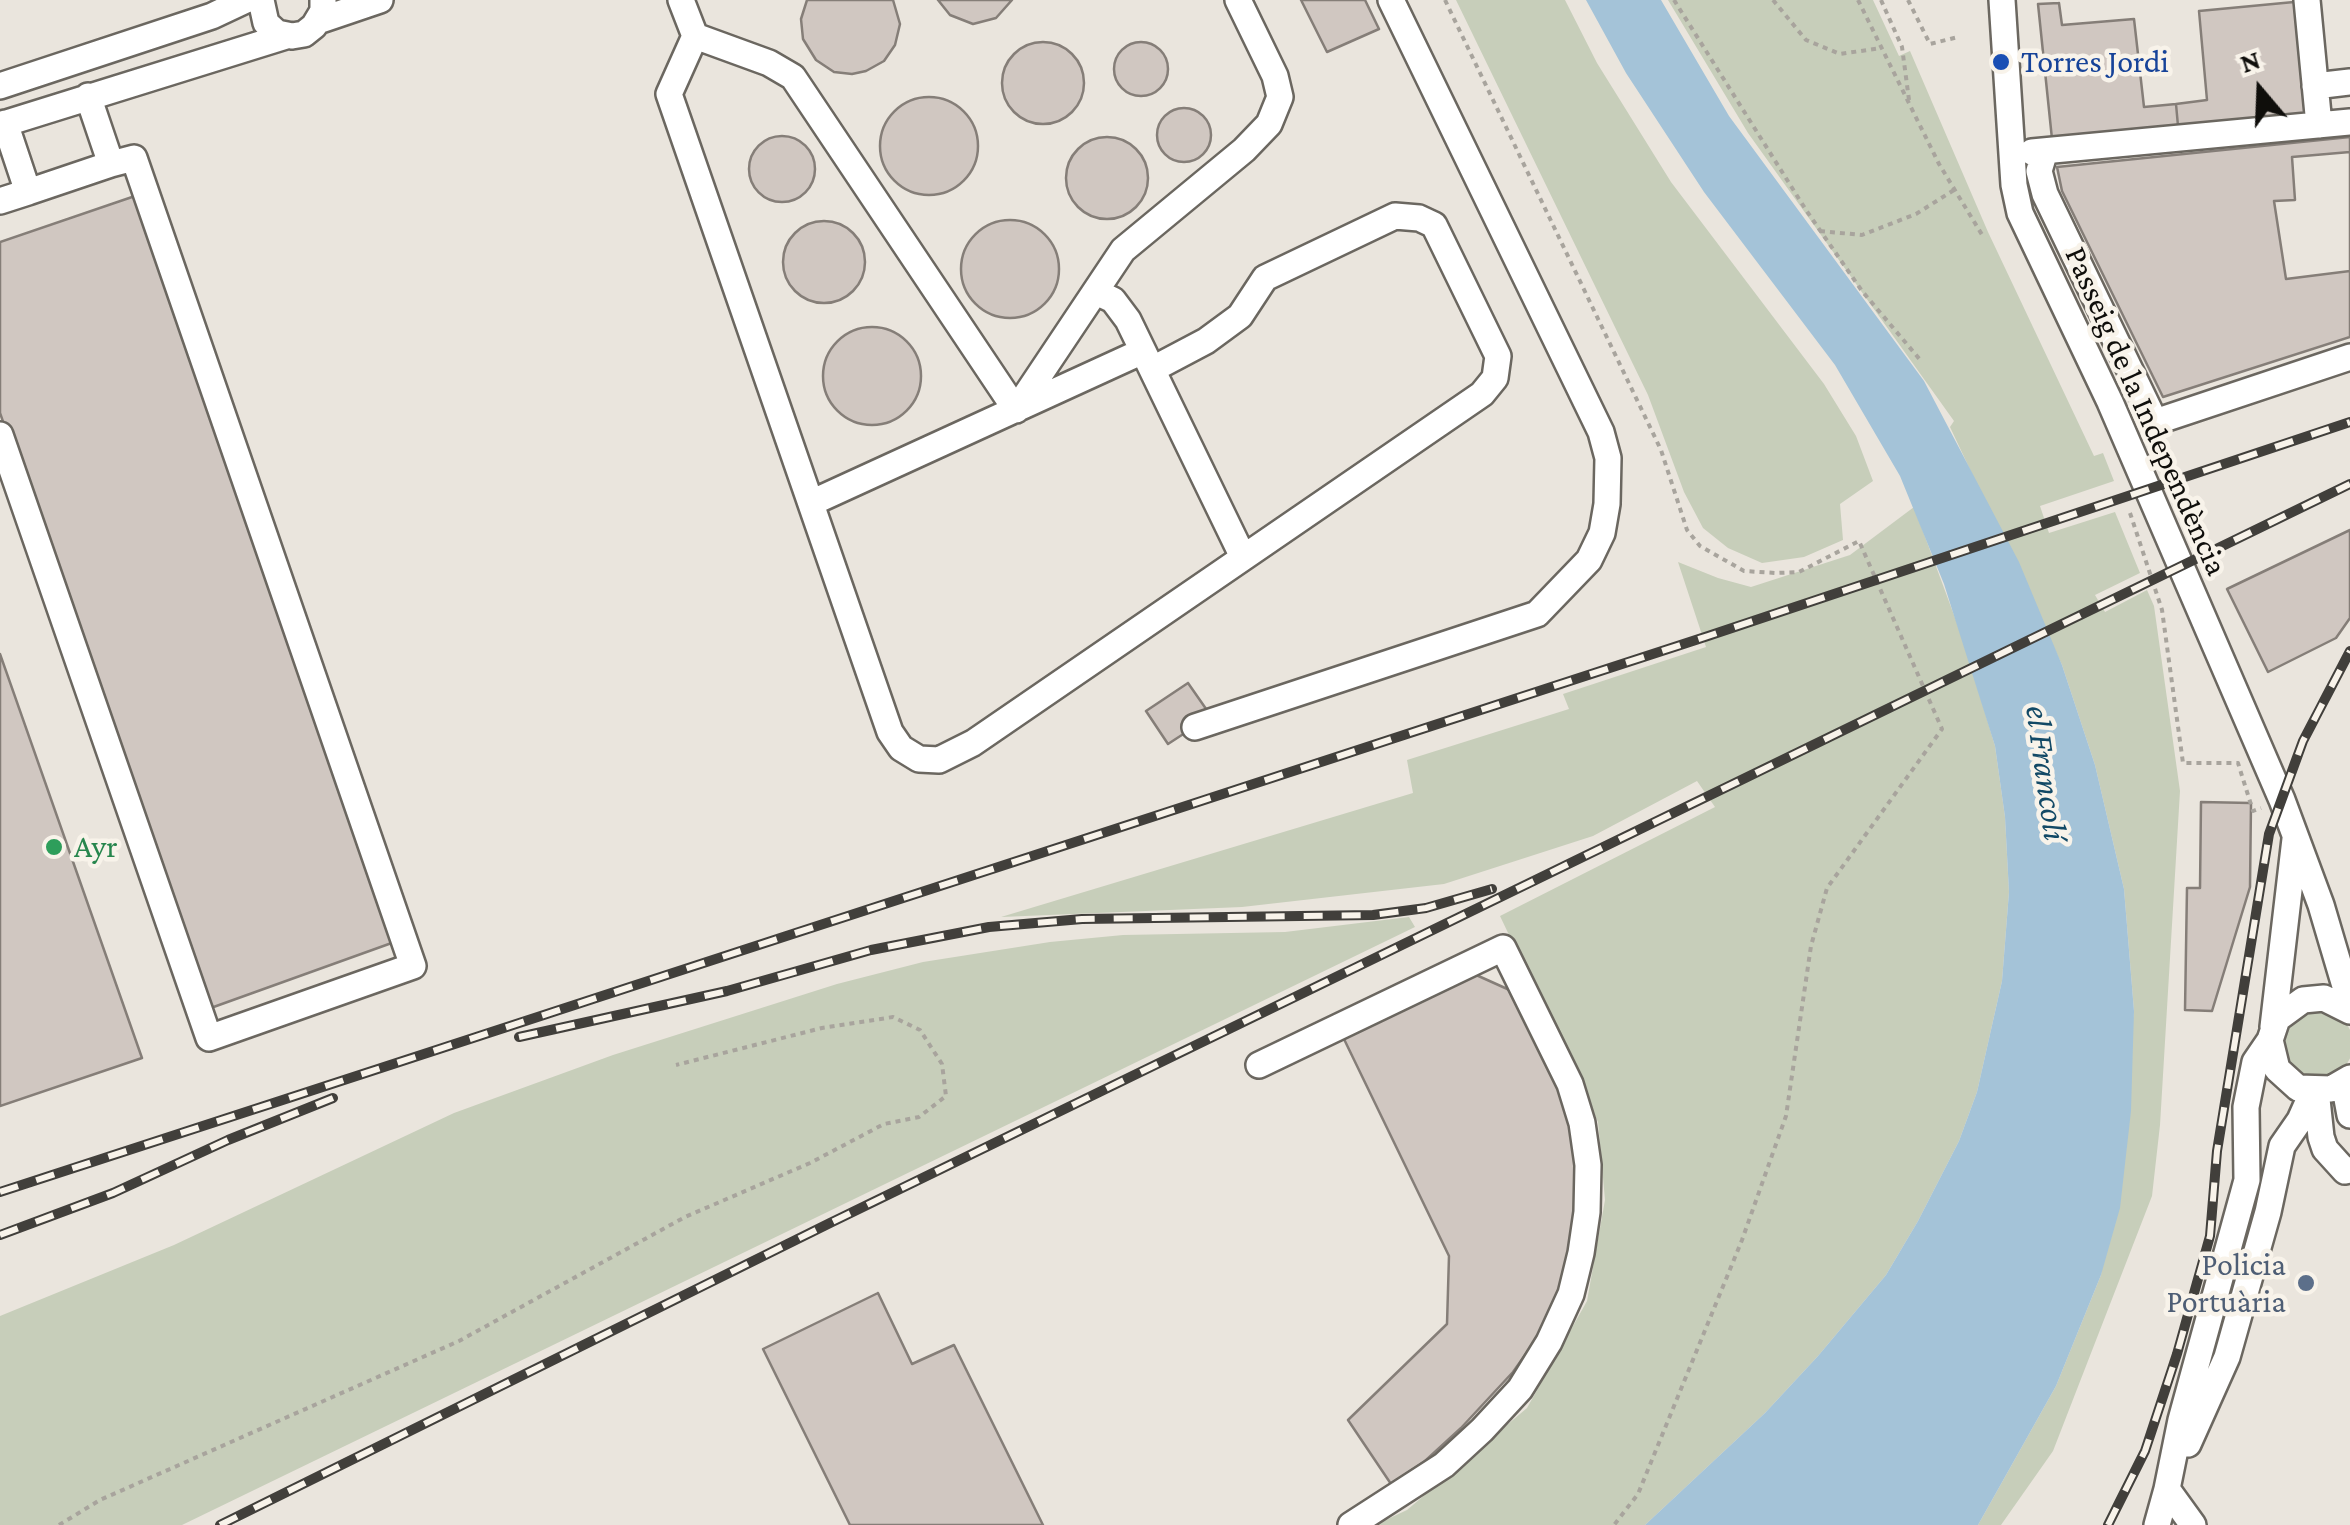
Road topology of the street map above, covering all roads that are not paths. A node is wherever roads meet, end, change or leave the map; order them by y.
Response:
1 (246, 0) edge
2 (260, 0) edge
3 (380, 0) edge
4 (681, 0) edge
5 (1238, 0) edge
6 (1391, 0) edge
7 (2002, 0) edge
8 (2306, 0) edge
9 (320, 11) edge
10 (286, 36) junction
11 (694, 36) junction
12 (2350, 82) edge
13 (0, 86) edge
14 (2315, 86) junction
15 (88, 96) junction
16 (2350, 122) edge
17 (3, 124) edge
18 (2319, 126) junction
19 (2045, 152) junction
20 (2012, 153) junction
21 (111, 164) junction
22 (28, 192) junction
23 (0, 201) edge
24 (1096, 292) junction
25 (2350, 356) edge
26 (1148, 360) junction
27 (1016, 410) junction
28 (0, 436) edge
29 (811, 503) junction
30 (1243, 558) junction
31 (1195, 727) dead end
32 (2295, 834) junction
33 (2350, 1007) edge
34 (2271, 1035) junction
35 (1259, 1065) dead end
36 (2347, 1080) edge
37 (2315, 1090) junction
38 (2350, 1115) edge
39 (2350, 1170) edge
40 (2248, 1180) junction
41 (2271, 1194) junction
42 (2168, 1490) junction
43 (1351, 1525) edge
44 (2157, 1525) edge
45 (2193, 1525) edge

1 - 13 street
2 - 10 street
3 - 9 street
4 - 11 street
5 - 24 street
6 - 31 street
7 - 20 street, Passeig de la Independència
8 - 14 street
9 - 10 street
10 - 15 street
11 - 27 street
11 - 29 street
12 - 14 street
14 - 18 street
15 - 17 street
15 - 21 street
16 - 18 street
17 - 22 street
18 - 19 street
19 - 20 street
19 - 25 street
20 - 32 street, Passeig de la Independència
21 - 22 street
21 - 28 street
22 - 23 street
24 - 26 street
24 - 27 street
26 - 27 street
26 - 30 street
26 - 30 street
27 - 29 street
29 - 30 street
32 - 33 street, Passeig de la Independència
32 - 34 street, Passeig de la Independència
33 - 34 street
34 - 37 street
34 - 40 street
35 - 43 street
36 - 37 street
36 - 38 street
37 - 39 street
37 - 41 street
40 - 41 street
40 - 42 street
41 - 42 street
42 - 44 street
42 - 45 street

